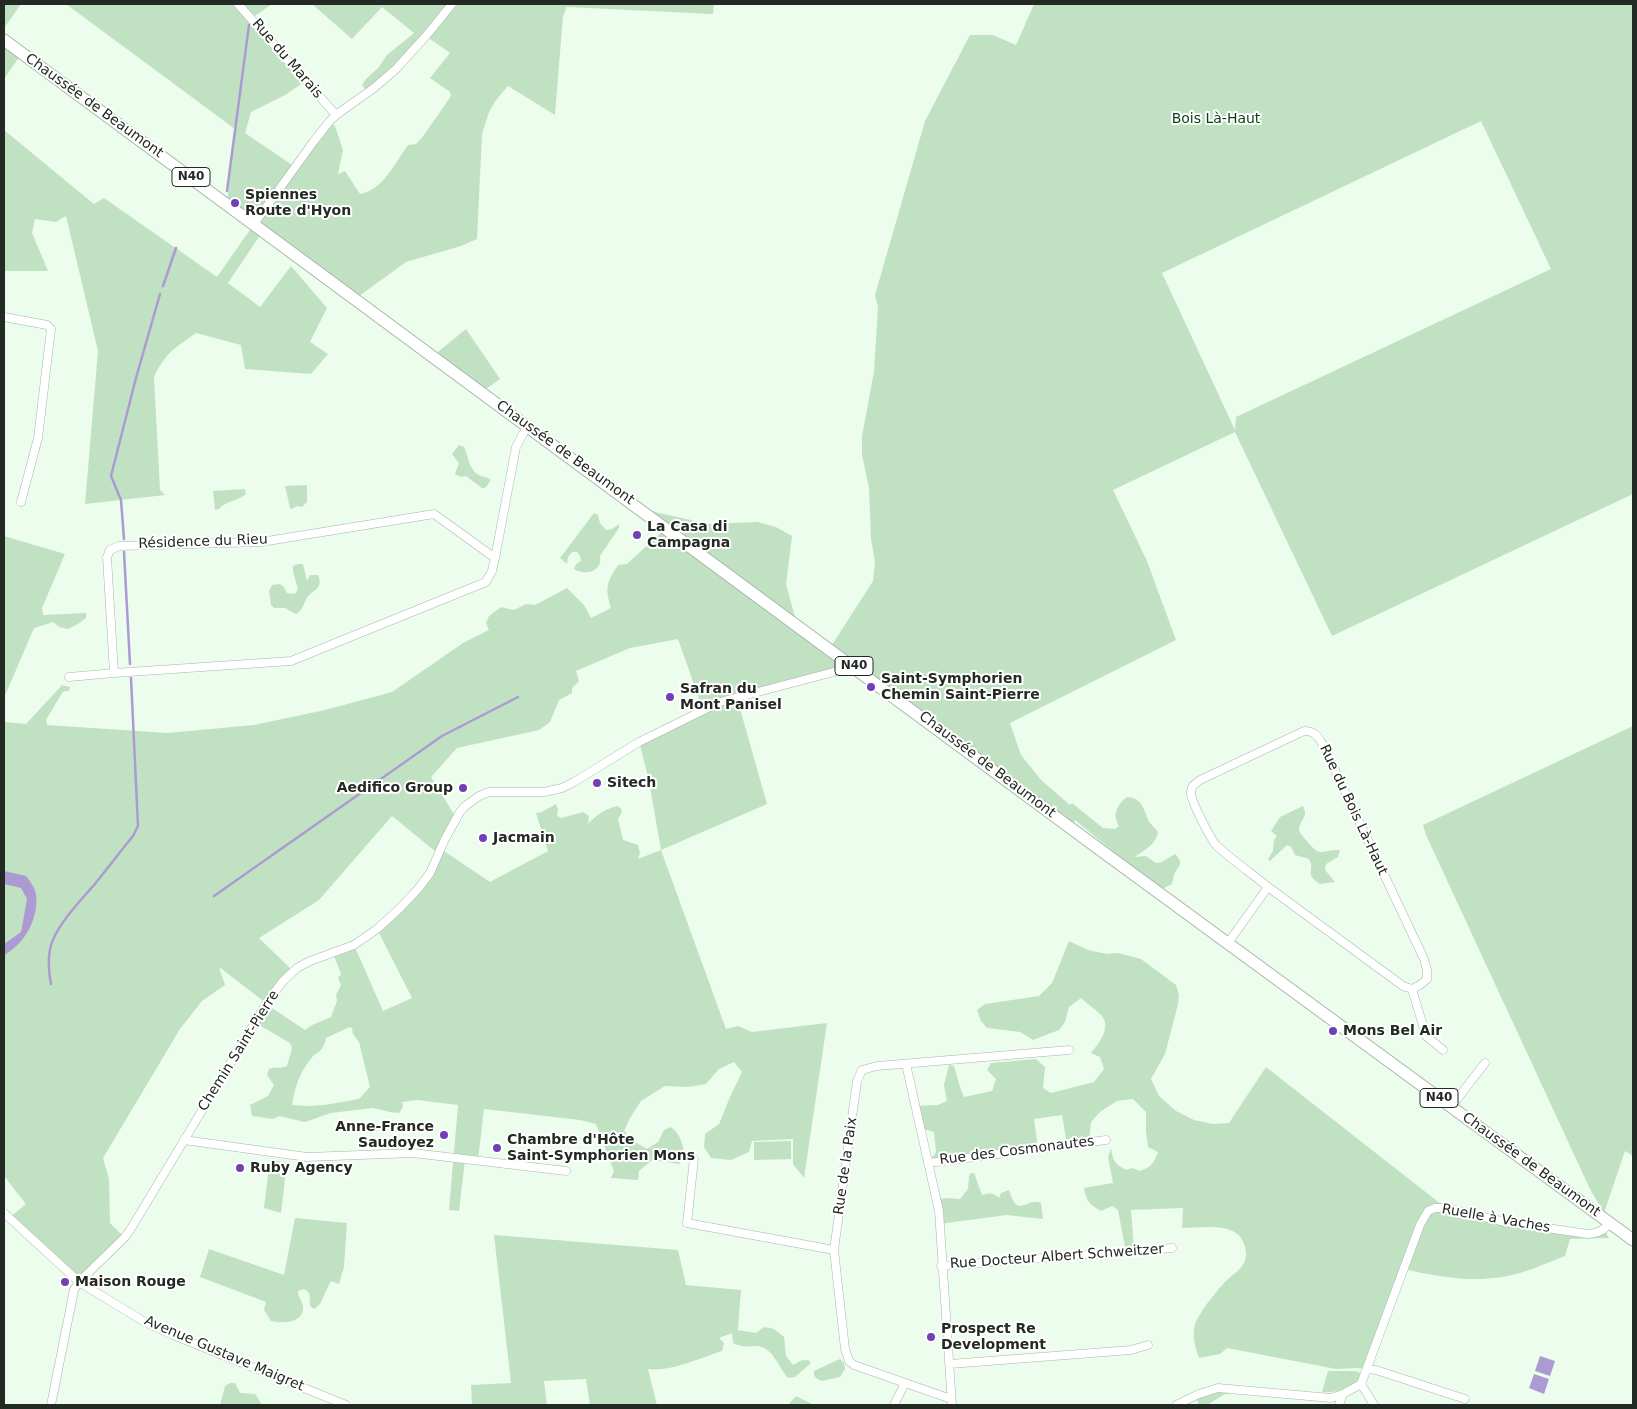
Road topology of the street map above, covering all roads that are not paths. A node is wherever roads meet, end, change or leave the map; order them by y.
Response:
1 (238, 4) edge
2 (452, 4) edge
3 (4, 40) edge
4 (336, 115) junction
5 (254, 224) junction
6 (4, 317) edge
7 (529, 427) junction
8 (20, 502) dead end
9 (495, 558) junction
10 (852, 665) junction
11 (114, 673) junction
12 (69, 677) dead end
13 (1268, 887) junction
14 (1228, 943) junction
15 (1412, 989) junction
16 (1069, 1050) dead end
17 (1443, 1050) dead end
18 (1485, 1063) dead end
19 (906, 1064) junction
20 (1451, 1107) junction
21 (184, 1140) junction
22 (1106, 1140) dead end
23 (694, 1159) dead end
24 (928, 1163) junction
25 (566, 1171) dead end
26 (4, 1213) edge
27 (1610, 1224) junction
28 (1633, 1240) edge
29 (1172, 1248) dead end
30 (834, 1250) junction
31 (941, 1266) junction
32 (79, 1282) junction
33 (1148, 1345) dead end
34 (950, 1364) junction
35 (1367, 1369) junction
36 (905, 1383) junction
37 (1361, 1384) junction
38 (1343, 1394) junction
39 (1465, 1399) dead end
40 (952, 1402) edge
41 (1190, 1402) edge
42 (51, 1405) edge
43 (346, 1405) edge
44 (894, 1405) edge
45 (1176, 1405) edge
46 (1339, 1405) edge
47 (1374, 1405) edge

1 - 4 street, Rue du Marais
2 - 4 street
3 - 5 main road, Chaussée de Beaumont / N40
4 - 5 street
5 - 7 main road, Chaussée de Beaumont / N40
6 - 8 street
7 - 9 street
7 - 10 main road, Chaussée de Beaumont / N40
9 - 11 street
9 - 11 street, Résidence du Rieu
10 - 14 main road, Chaussée de Beaumont / N40
10 - 21 street, Chemin Saint-Pierre
11 - 12 street
13 - 14 street
13 - 15 street, Rue du Bois Là-Haut
13 - 15 street, Rue du Bois Là-Haut
14 - 20 main road, Chaussée de Beaumont / N40
15 - 17 street
16 - 19 street, Rue de la Paix
18 - 20 street
19 - 24 street
19 - 30 street, Rue de la Paix
20 - 27 main road, Chaussée de Beaumont / N40
21 - 25 street
21 - 32 street, Chemin Saint-Pierre
22 - 24 street, Rue des Cosmonautes
23 - 30 street
24 - 31 street
26 - 32 street, Avenue Gustave Maigret
27 - 28 main road, Chaussée de Beaumont / N40
27 - 35 street, Ruelle à Vaches
29 - 31 street, Rue Docteur Albert Schweitzer
30 - 36 street, Rue de la Paix
31 - 34 street
32 - 42 street
32 - 43 street, Avenue Gustave Maigret
33 - 34 street
34 - 40 street
35 - 37 street
35 - 39 street
36 - 40 street, Rue de la Paix
36 - 44 street
37 - 38 street
37 - 47 street
38 - 41 street
38 - 46 street
41 - 45 street

